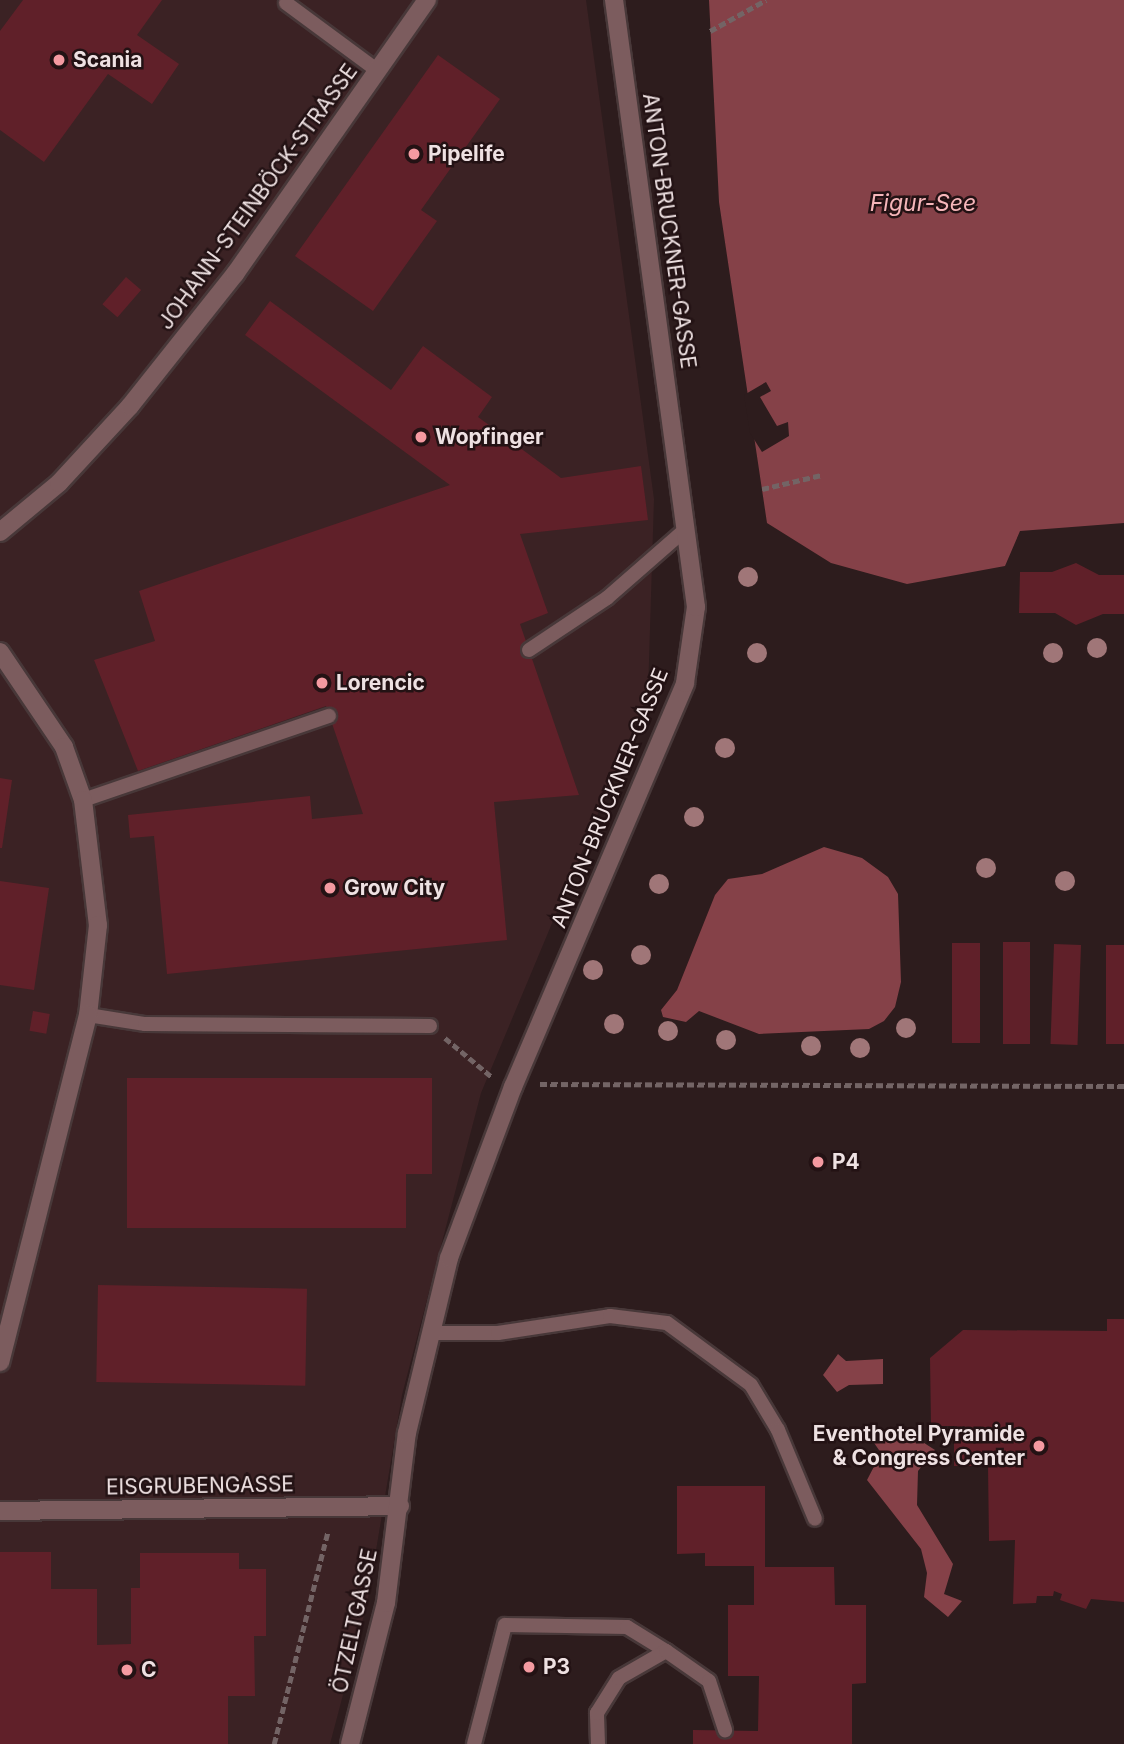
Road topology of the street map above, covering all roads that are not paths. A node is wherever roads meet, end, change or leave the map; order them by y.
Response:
1 (427, 0) edge
2 (614, 0) edge
3 (286, 3) dead end
4 (378, 71) junction
5 (687, 528) junction
6 (0, 532) edge
7 (529, 650) dead end
8 (0, 652) edge
9 (329, 716) dead end
10 (83, 800) junction
11 (88, 1015) junction
12 (430, 1026) dead end
13 (430, 1333) junction
14 (0, 1362) edge
15 (400, 1506) junction
16 (0, 1511) edge
17 (815, 1519) dead end
18 (666, 1651) junction
19 (724, 1730) dead end
20 (350, 1744) edge
21 (474, 1744) edge
22 (598, 1744) edge

1 - 4 street, JOHANN-STEINBÖCK-STRASSE
2 - 5 street, ANTON-BRUCKNER-GASSE
3 - 4 lane
4 - 6 street, JOHANN-STEINBÖCK-STRASSE
5 - 7 lane
5 - 13 street, ANTON-BRUCKNER-GASSE
8 - 10 street
9 - 10 lane
10 - 11 street
11 - 12 lane
11 - 14 street
13 - 15 street, ANTON-BRUCKNER-GASSE
13 - 17 lane
15 - 16 street, EISGRUBENGASSE
15 - 20 street, ÖTZELTGASSE
18 - 19 lane
18 - 21 lane
18 - 22 lane

